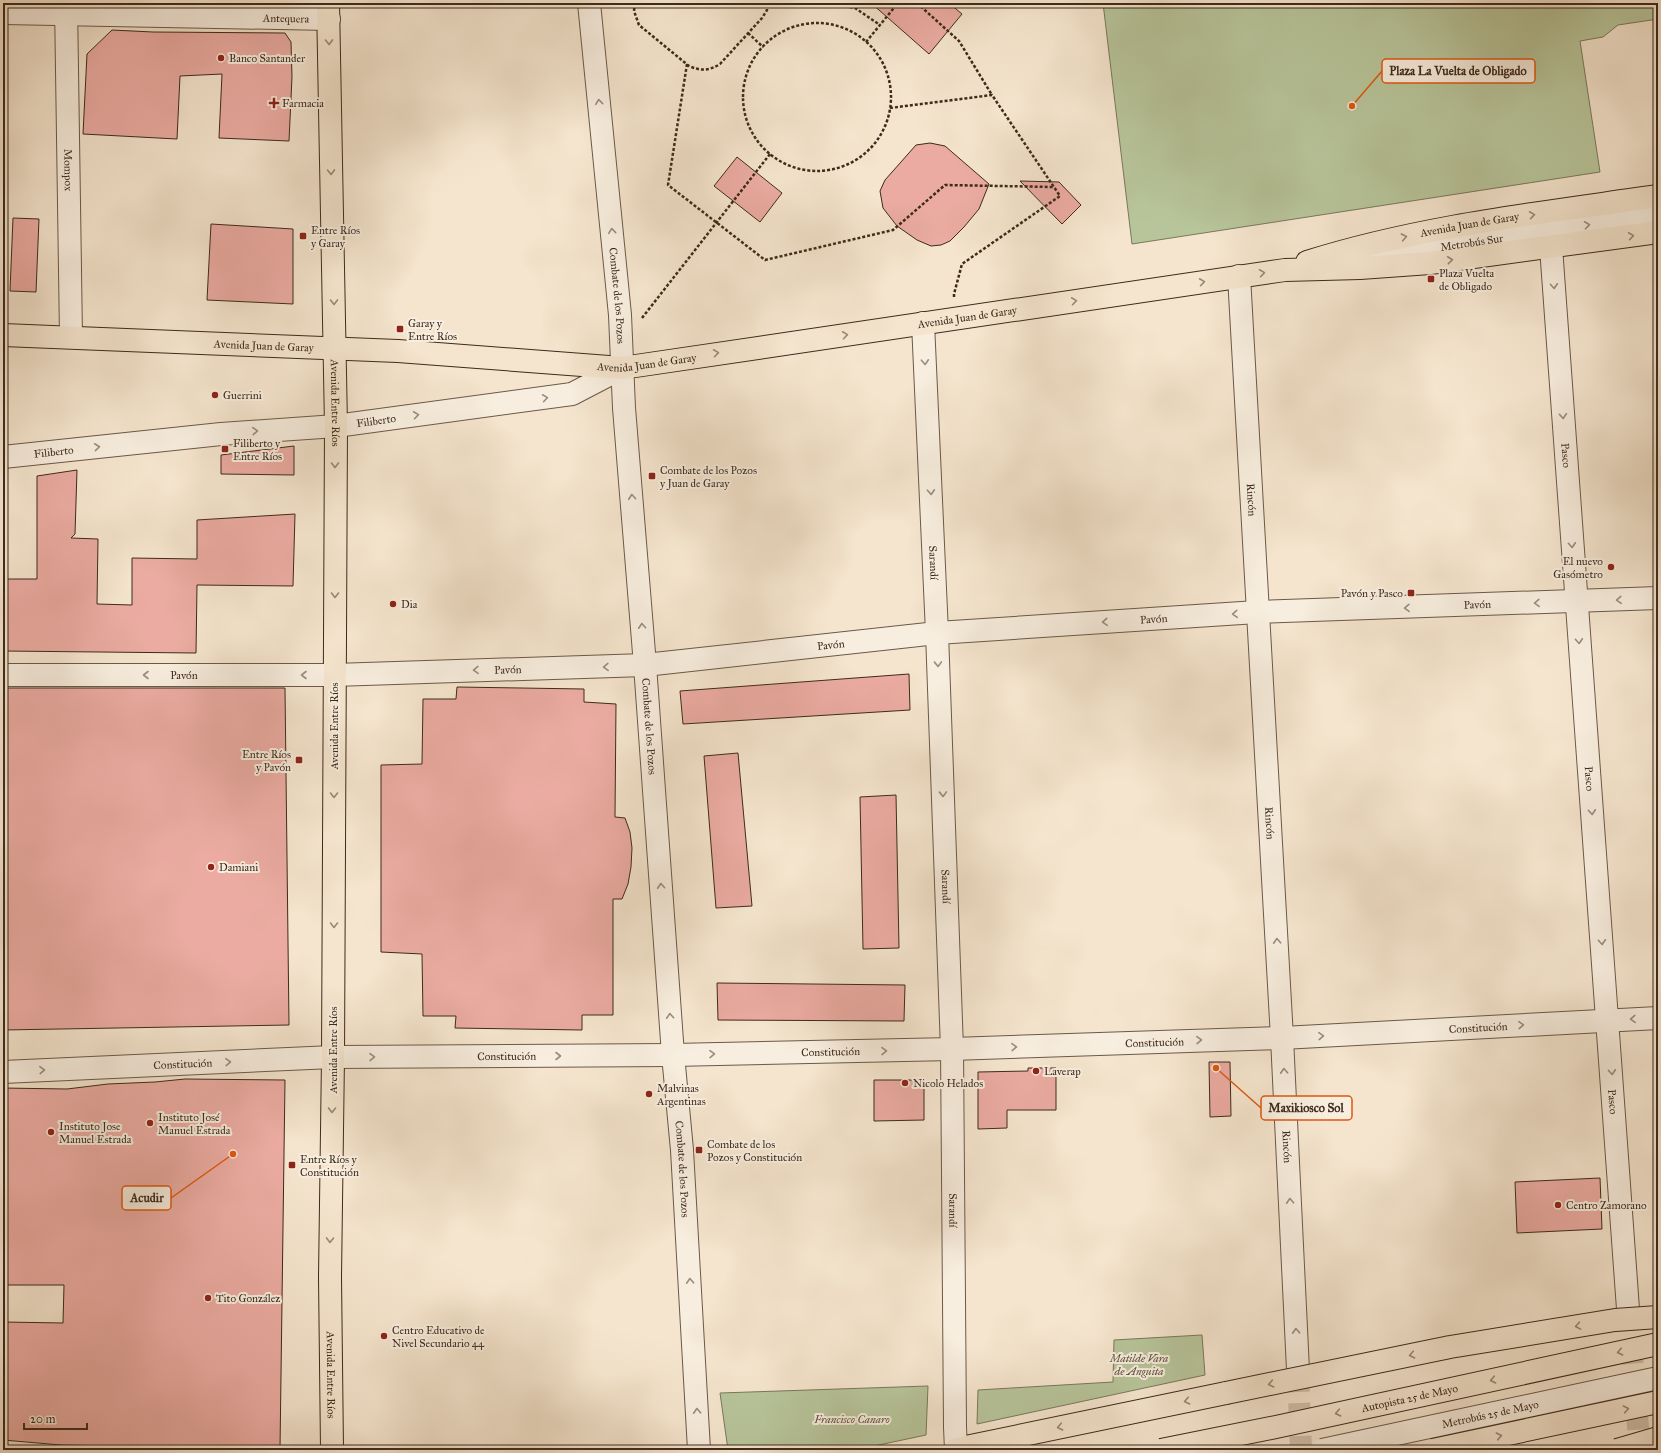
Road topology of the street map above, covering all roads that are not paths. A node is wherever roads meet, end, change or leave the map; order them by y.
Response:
1 (589, 3) edge
2 (66, 8) edge
3 (329, 11) edge
4 (3, 13) edge
5 (1658, 196) edge
6 (1658, 215) edge
7 (1658, 232) edge
8 (1551, 247) junction
9 (1285, 270) junction
10 (1239, 276) junction
11 (923, 323) junction
12 (3, 335) edge
13 (71, 337) junction
14 (334, 349) junction
15 (622, 368) junction
16 (336, 426) junction
17 (3, 457) edge
18 (1658, 598) edge
19 (1576, 602) junction
20 (1257, 612) junction
21 (937, 633) junction
22 (645, 665) junction
23 (3, 675) edge
24 (334, 675) junction
25 (1658, 1018) edge
26 (1608, 1021) junction
27 (1282, 1038) junction
28 (952, 1049) junction
29 (673, 1055) junction
30 (333, 1057) junction
31 (3, 1072) edge
32 (1628, 1309) tunnel mouth
33 (1658, 1317) edge
34 (1658, 1344) edge
35 (1298, 1370) tunnel mouth
36 (1658, 1378) edge
37 (1658, 1402) edge
38 (1658, 1438) edge
39 (332, 1450) edge
40 (699, 1450) edge
41 (954, 1450) edge
42 (1161, 1450) edge
43 (1322, 1450) edge
44 (1433, 1450) edge
45 (1617, 1450) edge

15 -> 1 street, Combate de los Pozos
2 - 3 street, Antequera
2 - 4 street, Antequera
2 - 13 street, Mompox
3 -> 14 main road, Avenida Entre Ríos
9 -> 5 main road, Avenida Juan de Garay
9 -> 6 street, Metrobús Sur
8 -> 7 main road, Avenida Juan de Garay
9 -> 8 main road, Avenida Juan de Garay
8 -> 19 street, Pasco
10 -> 9 main road, Avenida Juan de Garay
11 -> 10 main road, Avenida Juan de Garay
10 - 20 street, Rincón
15 -> 11 main road, Avenida Juan de Garay
11 -> 21 street, Sarandí
12 - 13 main road, Avenida Juan de Garay
13 - 14 main road, Avenida Juan de Garay
14 - 15 main road, Avenida Juan de Garay
14 - 16 main road, Avenida Entre Ríos
16 -> 15 street, Filiberto
22 -> 15 street, Combate de los Pozos
17 -> 16 street, Filiberto
16 -> 24 main road, Avenida Entre Ríos
18 -> 19 street, Pavón
19 -> 20 street, Pavón
19 -> 26 street, Pasco
20 -> 21 street, Pavón
27 -> 20 street, Rincón
21 - 22 street, Pavón
21 -> 28 street, Sarandí
22 -> 24 street, Pavón
29 -> 22 street, Combate de los Pozos
24 -> 23 street, Pavón
24 -> 30 main road, Avenida Entre Ríos
25 -> 26 street, Constitución
27 -> 26 street, Constitución
26 -> 32 street, Pasco
28 -> 27 street, Constitución
35 -> 27 street, Rincón
29 -> 28 street, Constitución
28 - 41 street, Sarandí
30 -> 29 street, Constitución
40 -> 29 street, Combate de los Pozos
31 -> 30 street, Constitución
30 -> 39 main road, Avenida Entre Ríos
33 -> 41 main road, bridge
34 -> 42 main road, Autopista 25 de Mayo, bridge
36 - 43 street, Metrobús 25 de Mayo, bridge
44 -> 37 main road, bridge
38 - 45 main road, bridge

